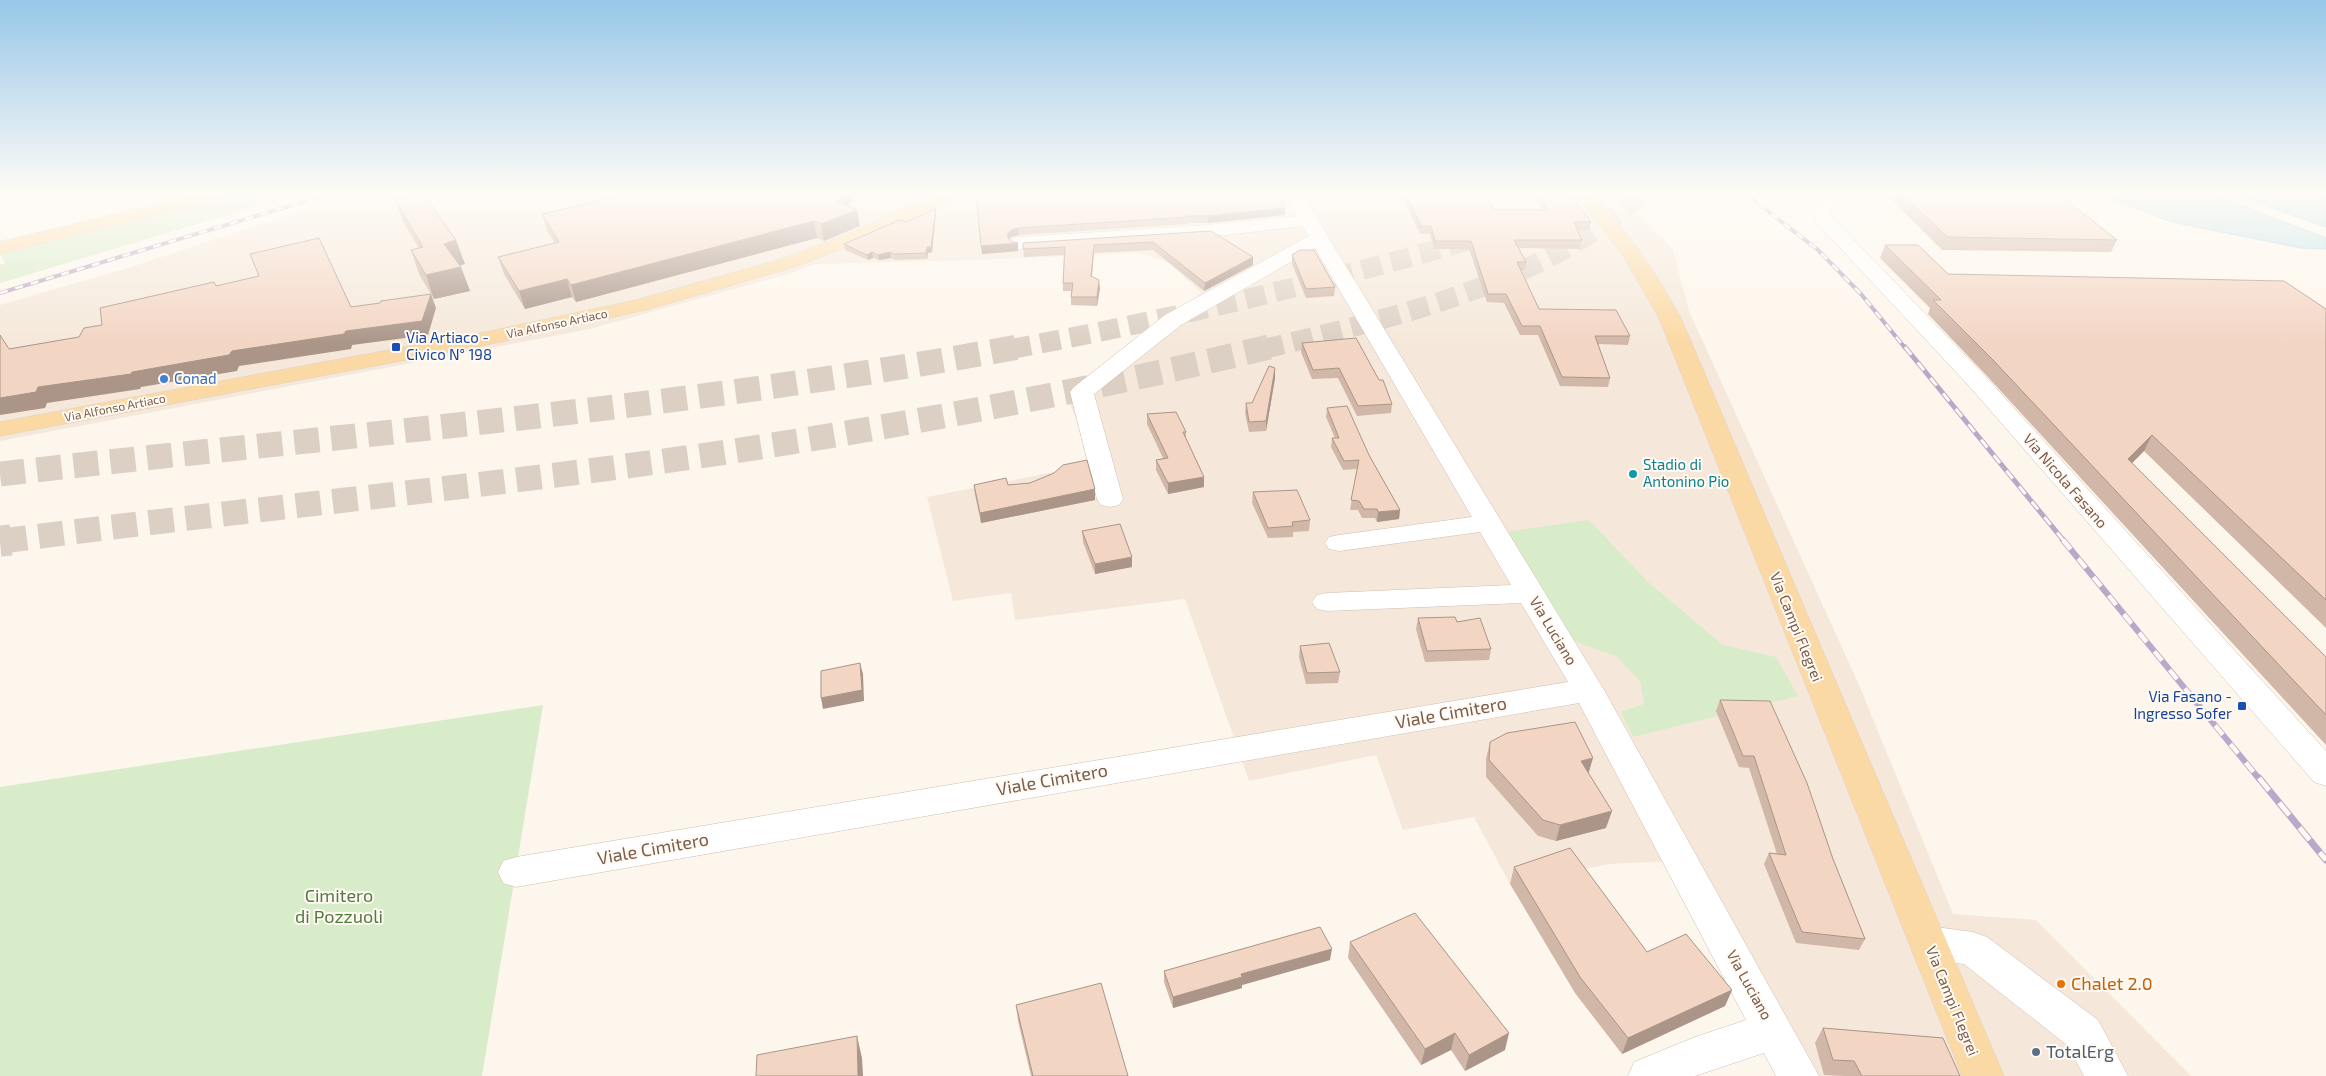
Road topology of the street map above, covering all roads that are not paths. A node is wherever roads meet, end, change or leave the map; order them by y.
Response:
1 (16, 244) edge
2 (837, 244) edge
3 (1290, 244) edge
4 (1323, 244) edge
5 (1626, 244) edge
6 (1846, 244) edge
7 (0, 248) edge
8 (0, 429) edge
9 (1110, 499) dead end
10 (1488, 523) junction
11 (1339, 543) dead end
12 (1530, 593) junction
13 (1328, 602) dead end
14 (1588, 690) junction
15 (2326, 773) edge
16 (516, 872) dead end
17 (1928, 943) junction
18 (1774, 1032) junction
19 (1649, 1076) edge
20 (1798, 1076) edge
21 (1983, 1076) edge
22 (2107, 1076) edge

1 - 7 main road
2 - 8 main road, Via Alfonso Artiaco
3 - 9 street
4 - 10 street, Via Luciano
5 - 17 main road, Via Campi Flegrei
6 - 15 street, Via Nicola Fasano
10 - 11 street
10 - 12 street, Via Luciano
12 - 13 street
12 - 14 street, Via Luciano
14 - 16 street, Viale Cimitero
14 - 18 street, Via Luciano
17 - 21 main road, Via Campi Flegrei
17 - 22 street
18 - 19 street
18 - 20 street, Via Luciano

